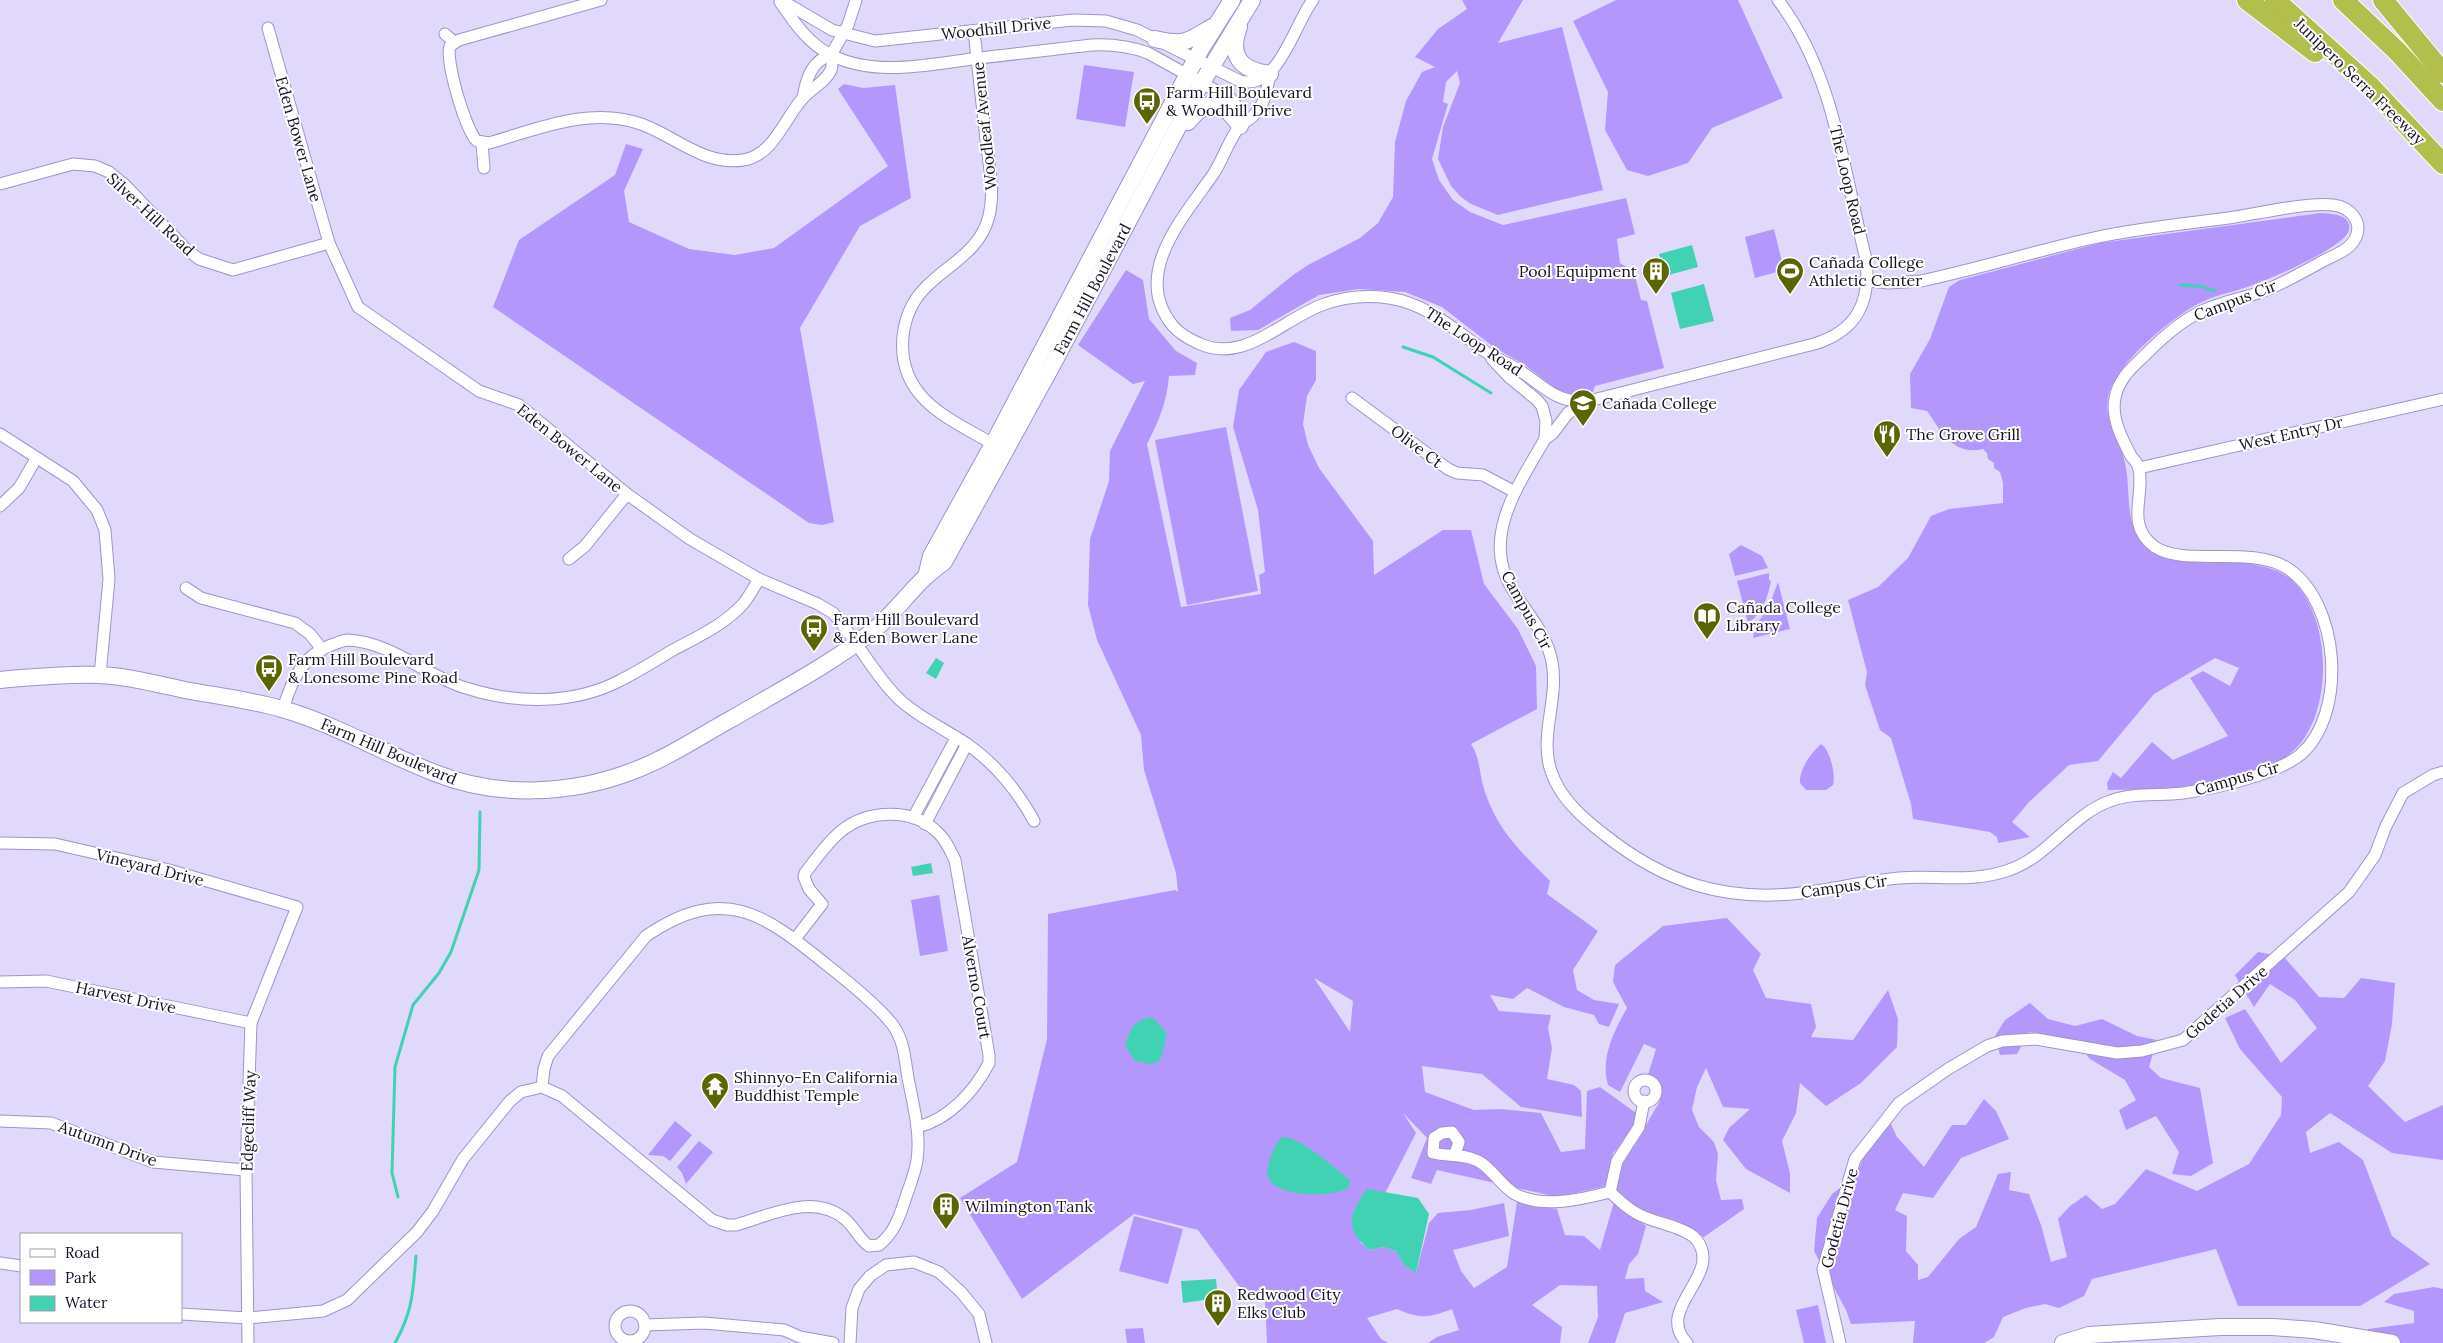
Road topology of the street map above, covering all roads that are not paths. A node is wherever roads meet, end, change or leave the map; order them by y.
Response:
1 (601, 0) edge
2 (780, 0) edge
3 (856, 0) edge
4 (1232, 0) edge
5 (1252, 0) edge
6 (1313, 0) edge
7 (1778, 0) edge
8 (2247, 0) edge
9 (2275, 0) edge
10 (2344, 0) edge
11 (2383, 0) edge
12 (1214, 26) junction
13 (268, 28) dead end
14 (974, 31) junction
15 (445, 34) dead end
16 (844, 34) junction
17 (1155, 38) junction
18 (454, 42) junction
19 (831, 55) junction
20 (977, 58) junction
21 (1196, 59) junction
22 (1211, 66) junction
23 (2443, 73) edge
24 (1188, 74) junction
25 (1270, 74) junction
26 (1202, 83) junction
27 (803, 98) junction
28 (2443, 101) edge
29 (1240, 126) junction
30 (2418, 135) junction
31 (482, 143) junction
32 (1165, 151) junction
33 (2443, 164) edge
34 (484, 168) dead end
35 (0, 184) edge
36 (329, 243) junction
37 (1869, 281) junction
38 (1488, 353) junction
39 (1352, 398) dead end
40 (2443, 399) edge
41 (1593, 400) junction
42 (0, 434) edge
43 (1545, 439) junction
44 (993, 444) junction
45 (36, 459) junction
46 (2139, 468) junction
47 (1515, 492) junction
48 (627, 494) junction
49 (0, 506) edge
50 (569, 559) dead end
51 (927, 573) junction
52 (759, 579) junction
53 (186, 588) dead end
54 (857, 643) junction
55 (321, 648) junction
56 (100, 675) junction
57 (0, 680) edge
58 (284, 709) junction
59 (956, 738) junction
60 (967, 744) junction
61 (2443, 772) edge
62 (913, 818) junction
63 (1034, 821) dead end
64 (925, 824) junction
65 (0, 842) edge
66 (297, 907) joint
67 (795, 939) junction
68 (0, 982) edge
69 (251, 1023) junction
70 (542, 1087) junction
71 (1644, 1101) dead end
72 (0, 1121) edge
73 (917, 1127) junction
74 (1455, 1154) dead end
75 (246, 1170) junction
76 (1610, 1192) junction
77 (0, 1263) edge
78 (20, 1266) edge
79 (182, 1314) edge
80 (248, 1318) junction
81 (645, 1325) dead end
82 (248, 1343) edge
83 (833, 1343) edge
84 (850, 1343) edge
85 (986, 1343) edge
86 (1687, 1343) edge
87 (1840, 1343) edge
88 (2063, 1343) edge
89 (2392, 1343) edge

1 - 18 street
2 - 16 street, Woodhill Drive
2 - 19 street, Woodhill Drive
3 - 16 street
4 - 12 main road, Farm Hill Boulevard
5 - 22 main road, Farm Hill Boulevard
5 - 25 main road
6 - 25 street
7 - 37 street, The Loop Road
8 - 30 highway
9 - 30 highway, Junipero Serra Freeway
10 - 28 highway
11 - 23 highway
12 - 17 main road
12 - 21 main road, Farm Hill Boulevard
13 - 36 street, Eden Bower Lane
14 - 16 street, Woodhill Drive
14 - 17 street, Woodhill Drive
14 - 20 street, Woodleaf Avenue
15 - 18 street
16 - 19 street
17 - 21 street, Woodhill Drive
18 - 31 street
19 - 20 street, Woodhill Drive
19 - 27 street
19 - 27 street
20 - 24 street, Woodhill Drive
20 - 44 street, Woodleaf Avenue
21 - 22 street, Woodhill Drive
21 - 24 main road, Farm Hill Boulevard
22 - 25 street
22 - 26 main road, Farm Hill Boulevard
24 - 26 street, Woodhill Drive
24 - 44 main road, Farm Hill Boulevard
25 - 29 street
26 - 29 street, Woodhill Drive
26 - 32 main road, Farm Hill Boulevard
27 - 31 street
29 - 32 main road
29 - 38 street, The Loop Road
30 - 33 highway, Junipero Serra Freeway
31 - 34 street
32 - 51 main road, Farm Hill Boulevard
35 - 36 street, Silver Hill Road
36 - 48 street, Eden Bower Lane
37 - 41 street, The Loop Road
37 - 46 street, Campus Cir
38 - 41 street, The Loop Road
38 - 43 street
39 - 47 street, Olive Ct
40 - 46 street, West Entry Dr
41 - 43 street, Campus Cir
42 - 45 street
43 - 47 street, Campus Cir
44 - 51 main road, Farm Hill Boulevard
45 - 49 street
45 - 56 street
46 - 47 street, Campus Cir
48 - 50 street
48 - 52 street, Eden Bower Lane
51 - 54 main road, Farm Hill Boulevard
52 - 54 street, Eden Bower Lane
52 - 55 street
53 - 55 street
54 - 58 main road, Farm Hill Boulevard
54 - 59 street, Eden Bower Lane
55 - 58 street
56 - 57 main road, Farm Hill Boulevard
56 - 58 main road, Farm Hill Boulevard
59 - 60 street, Eden Bower Lane
59 - 62 street
60 - 63 street, Eden Bower Lane
60 - 64 street
61 - 87 street, Godetia Drive
62 - 64 street, Alverno Court
62 - 67 street, Alverno Court
64 - 73 street, Alverno Court
65 - 66 street, Vineyard Drive
66 - 69 street, Edgecliff Way
67 - 70 street
67 - 73 street
68 - 69 street, Harvest Drive
69 - 75 street, Edgecliff Way
70 - 73 street
70 - 80 street
71 - 76 street
72 - 75 street, Autumn Drive
74 - 76 street
75 - 80 street, Edgecliff Way
76 - 86 street
77 - 78 street
79 - 80 street
80 - 82 street, Edgecliff Way
81 - 83 street
84 - 85 street
88 - 89 main road

